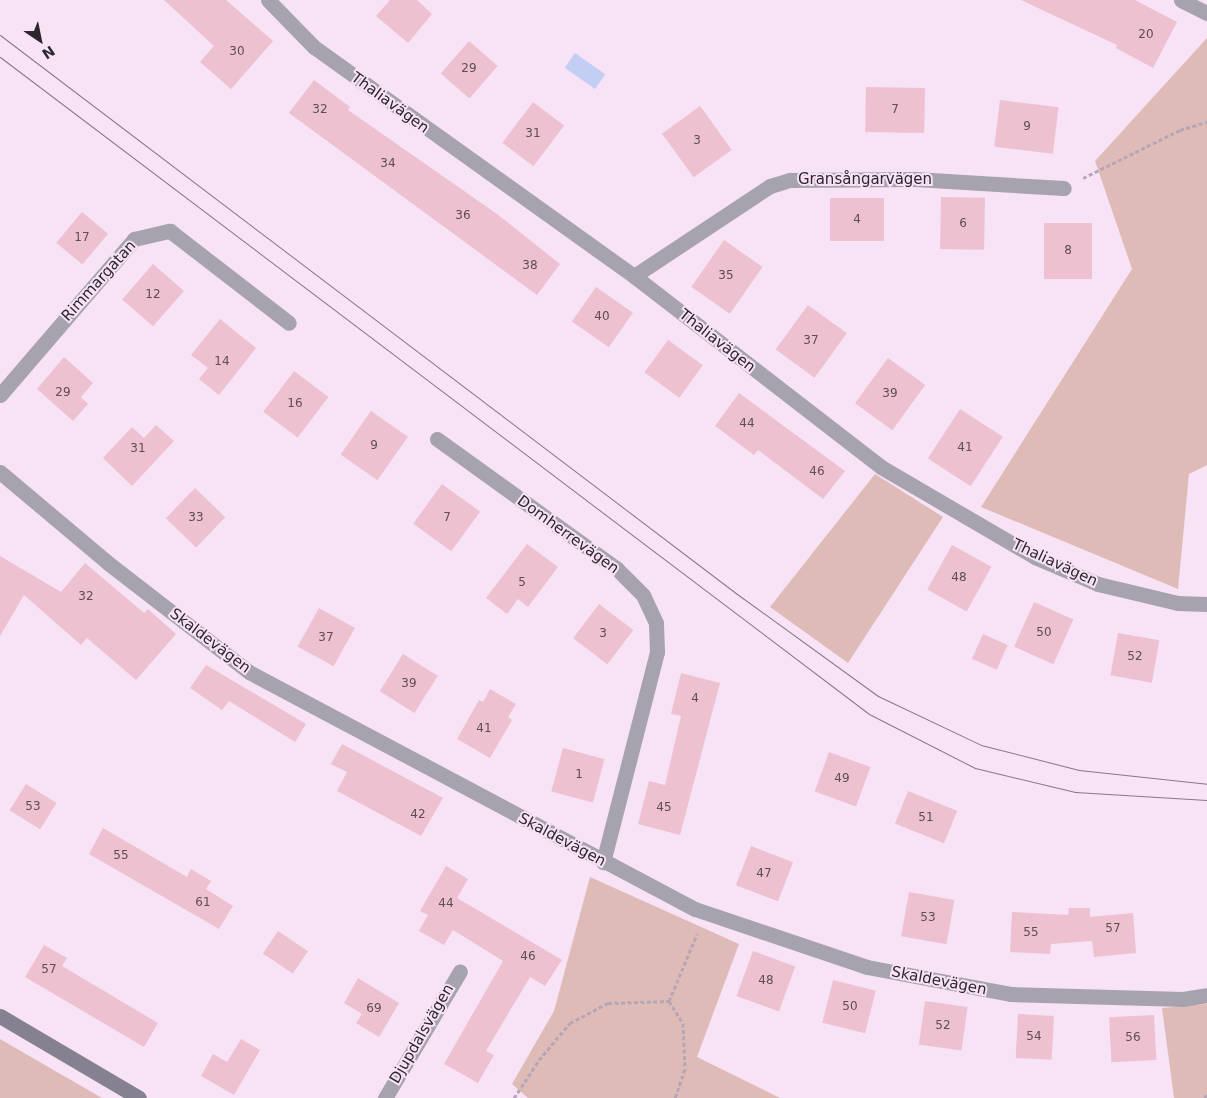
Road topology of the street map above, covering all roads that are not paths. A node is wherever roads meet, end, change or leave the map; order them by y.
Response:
1 (268, 0) edge
2 (1181, 0) edge
3 (1207, 13) edge
4 (1064, 188) road end
5 (634, 276) junction
6 (289, 323) dead end
7 (0, 395) edge
8 (437, 439) dead end
9 (0, 472) edge
10 (1207, 604) edge
11 (603, 862) junction
12 (460, 971) dead end
13 (1207, 994) edge
14 (0, 1016) edge
15 (139, 1098) edge
16 (385, 1098) edge

1 - 5 street, Thaliavägen
2 - 3 street
4 - 5 street, Gransångarvägen
5 - 10 street, Thaliavägen
6 - 7 street, Rimmargatan
8 - 11 street, Domherrevägen
9 - 11 street, Skaldevägen
11 - 13 street, Skaldevägen
12 - 16 street, Djupdalsvägen
14 - 15 street

